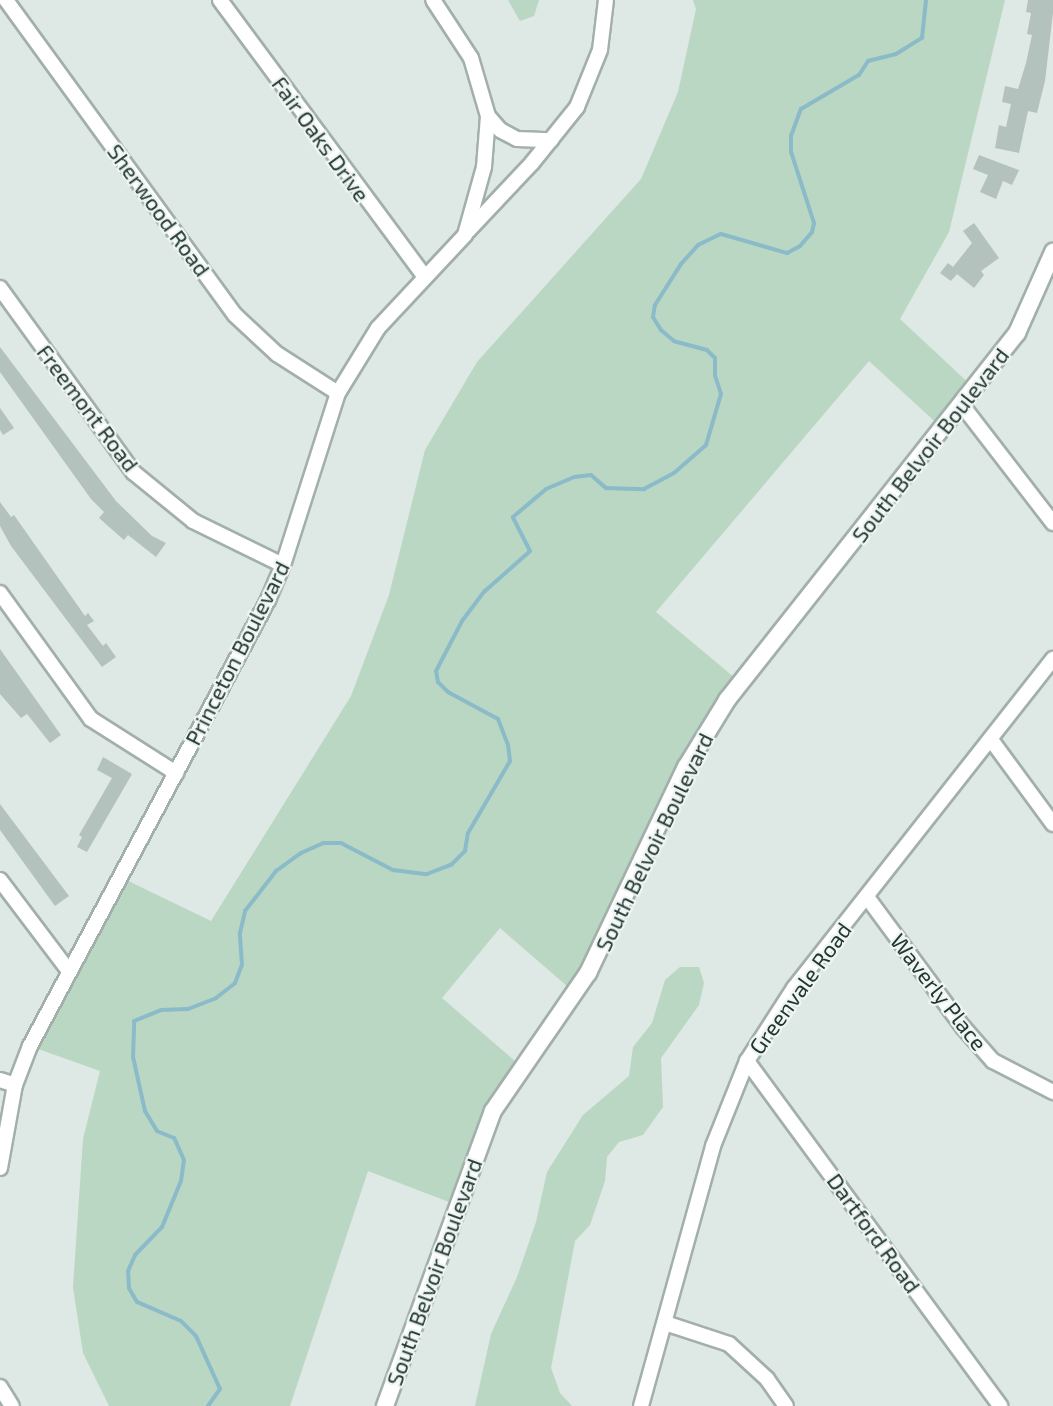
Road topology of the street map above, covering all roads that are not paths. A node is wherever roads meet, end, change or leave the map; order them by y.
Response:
1 (6, 0) edge
2 (220, 0) edge
3 (433, 0) edge
4 (606, 0) edge
5 (488, 116) junction
6 (551, 140) junction
7 (465, 235) junction
8 (1053, 252) edge
9 (424, 276) junction
10 (0, 288) edge
11 (338, 393) junction
12 (963, 405) junction
13 (1053, 523) edge
14 (284, 565) junction
15 (0, 593) edge
16 (1053, 659) edge
17 (992, 741) junction
18 (176, 772) junction
19 (1053, 824) edge
20 (0, 880) edge
21 (867, 897) junction
22 (68, 970) junction
23 (747, 1061) junction
24 (0, 1080) edge
25 (15, 1085) junction
26 (1053, 1092) edge
27 (0, 1168) edge
28 (665, 1323) junction
29 (0, 1387) edge
30 (12, 1406) edge
31 (385, 1406) edge
32 (641, 1406) edge
33 (786, 1406) edge
34 (1000, 1406) edge

1 - 11 street, Sherwood Road
2 - 9 street, Fair Oaks Drive
3 - 5 street, Princeton Boulevard
4 - 6 street
5 - 6 street
5 - 7 street, Princeton Boulevard
6 - 7 street
7 - 9 street, Princeton Boulevard
8 - 12 street, South Belvoir Boulevard
9 - 11 street, Princeton Boulevard
10 - 14 street, Freemont Road
11 - 14 street, Princeton Boulevard
12 - 13 street
12 - 31 street, South Belvoir Boulevard
14 - 18 street, Princeton Boulevard
15 - 18 street
16 - 17 street, Greenvale Road
17 - 19 street
17 - 21 street, Greenvale Road
18 - 22 street, Princeton Boulevard
20 - 22 street
21 - 23 street, Greenvale Road
21 - 26 street, Waverly Place
22 - 25 street, Princeton Boulevard
23 - 28 street, Greenvale Road
23 - 34 street, Dartford Road
24 - 25 street
25 - 27 street, Princeton Boulevard
28 - 32 street, Greenvale Road
28 - 33 street
29 - 30 street

